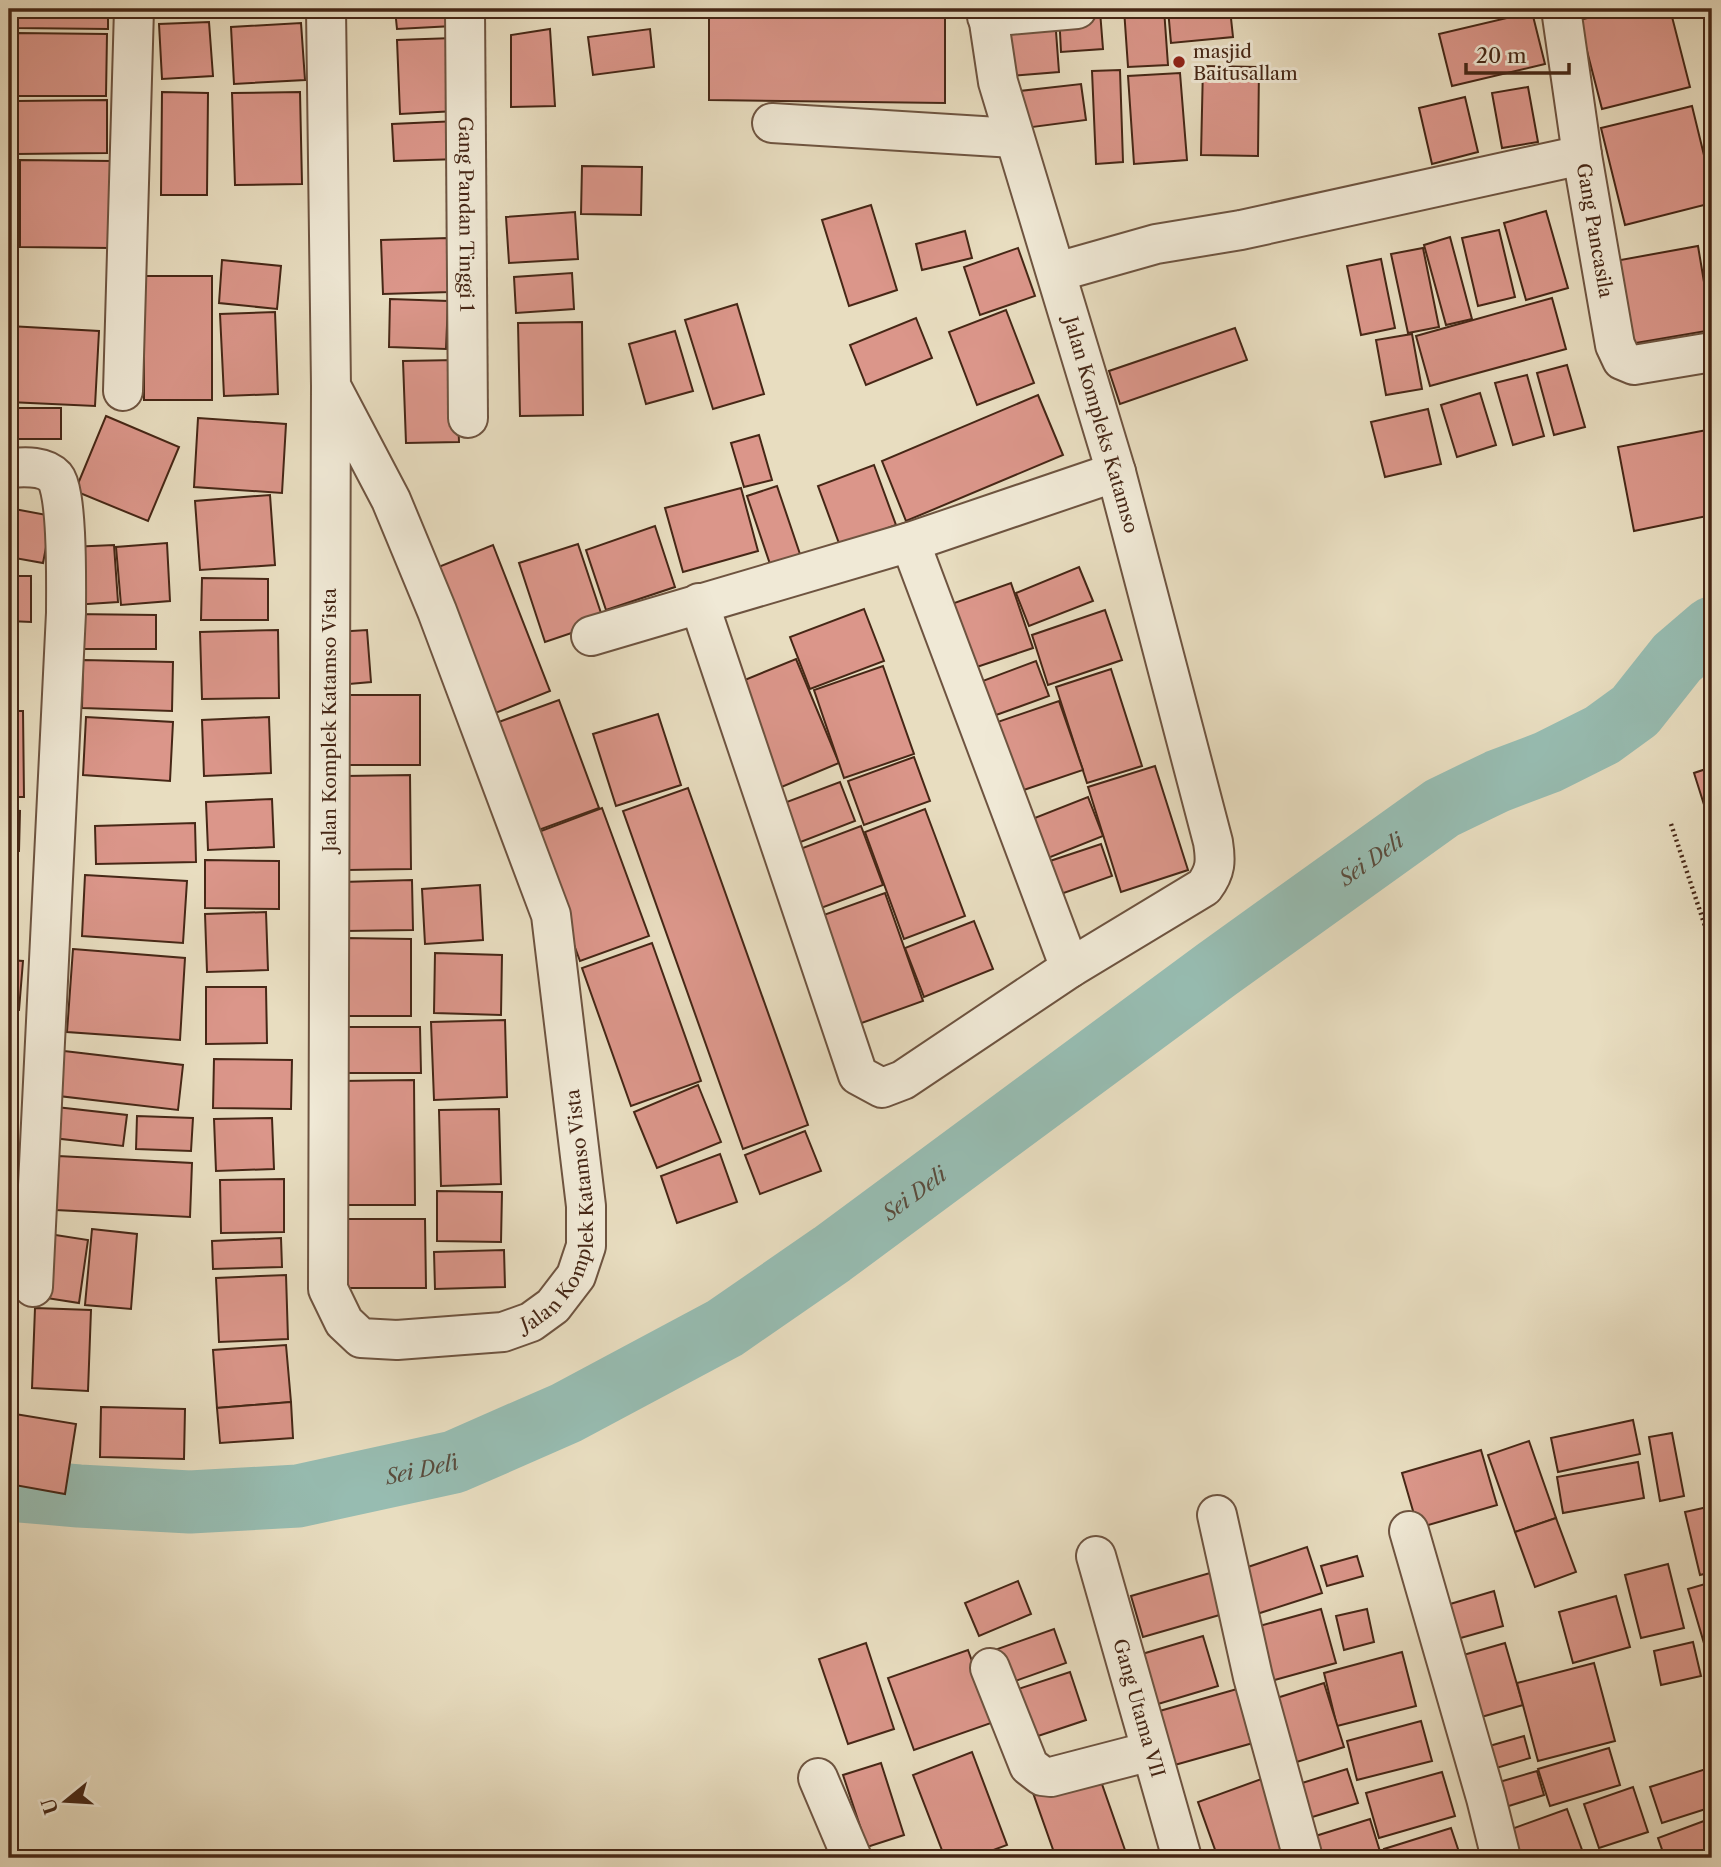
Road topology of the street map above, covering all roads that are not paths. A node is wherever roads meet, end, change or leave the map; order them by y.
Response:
1 (134, 9) edge
2 (326, 9) edge
3 (465, 9) edge
4 (1077, 9) edge
5 (1561, 9) edge
6 (987, 13) edge
7 (772, 123) dead end
8 (1014, 138) junction
9 (1582, 155) junction
10 (1057, 272) junction
11 (1712, 352) edge
12 (331, 386) junction
13 (123, 391) dead end
14 (468, 418) dead end
15 (9, 468) edge
16 (1116, 472) junction
17 (910, 542) junction
18 (699, 603) junction
19 (592, 636) dead end
20 (1070, 968) junction
21 (33, 1287) dead end
22 (1217, 1515) dead end
23 (1409, 1531) dead end
24 (1096, 1556) dead end
25 (990, 1668) dead end
26 (1151, 1751) junction
27 (818, 1778) dead end
28 (852, 1858) edge
29 (1182, 1858) edge
30 (1303, 1858) edge
31 (1501, 1858) edge

1 - 13 street
2 - 12 street, Jalan Komplek Katamso Vista
3 - 14 street, Gang Pandan Tinggi 1
4 - 6 street
5 - 9 street, Gang Pancasila
6 - 8 street, Jalan Kompleks Katamso
7 - 8 street
8 - 10 street, Jalan Kompleks Katamso
9 - 10 street
9 - 11 street, Gang Pancasila
10 - 16 street, Jalan Kompleks Katamso
12 - 12 street, Jalan Komplek Katamso Vista
15 - 21 street
16 - 17 street
16 - 20 street, Jalan Kompleks Katamso
17 - 18 street
17 - 20 street
18 - 19 street
18 - 20 street, Jalan Kompleks Katamso
22 - 30 street
23 - 31 street
24 - 26 street, Gang Utama VII
25 - 26 street
26 - 29 street, Gang Utama VII
27 - 28 street

